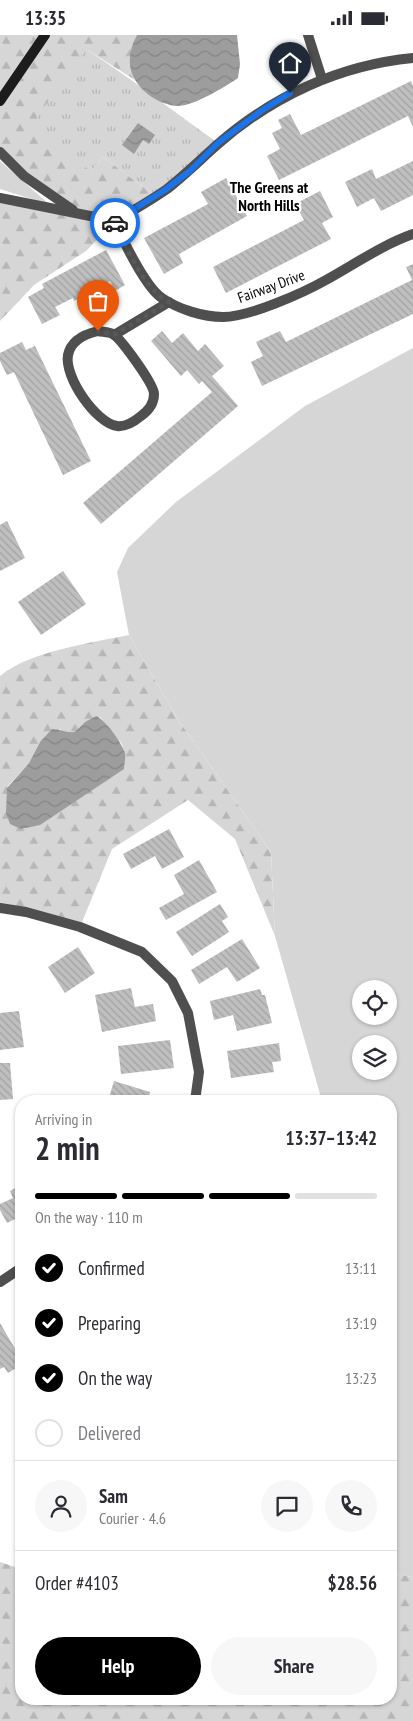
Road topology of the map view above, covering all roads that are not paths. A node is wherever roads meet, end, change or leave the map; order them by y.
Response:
1 (44, 35) edge
2 (308, 35) edge
3 (413, 58) edge
4 (322, 79) junction
5 (0, 101) edge
6 (0, 152) edge
7 (0, 198) edge
8 (75, 212) junction
9 (115, 221) junction
10 (413, 233) edge
11 (169, 302) junction
12 (114, 335) junction
13 (0, 908) edge
14 (196, 1095) edge
15 (15, 1271) edge
16 (0, 1281) edge

1 - 5 main road
2 - 4 street
3 - 4 street
4 - 9 street
6 - 8 street
7 - 8 street
8 - 9 street
9 - 11 street, Fairway Drive
10 - 11 street, Fairway Drive
11 - 12 street
12 - 12 street
13 - 14 street
15 - 16 street

